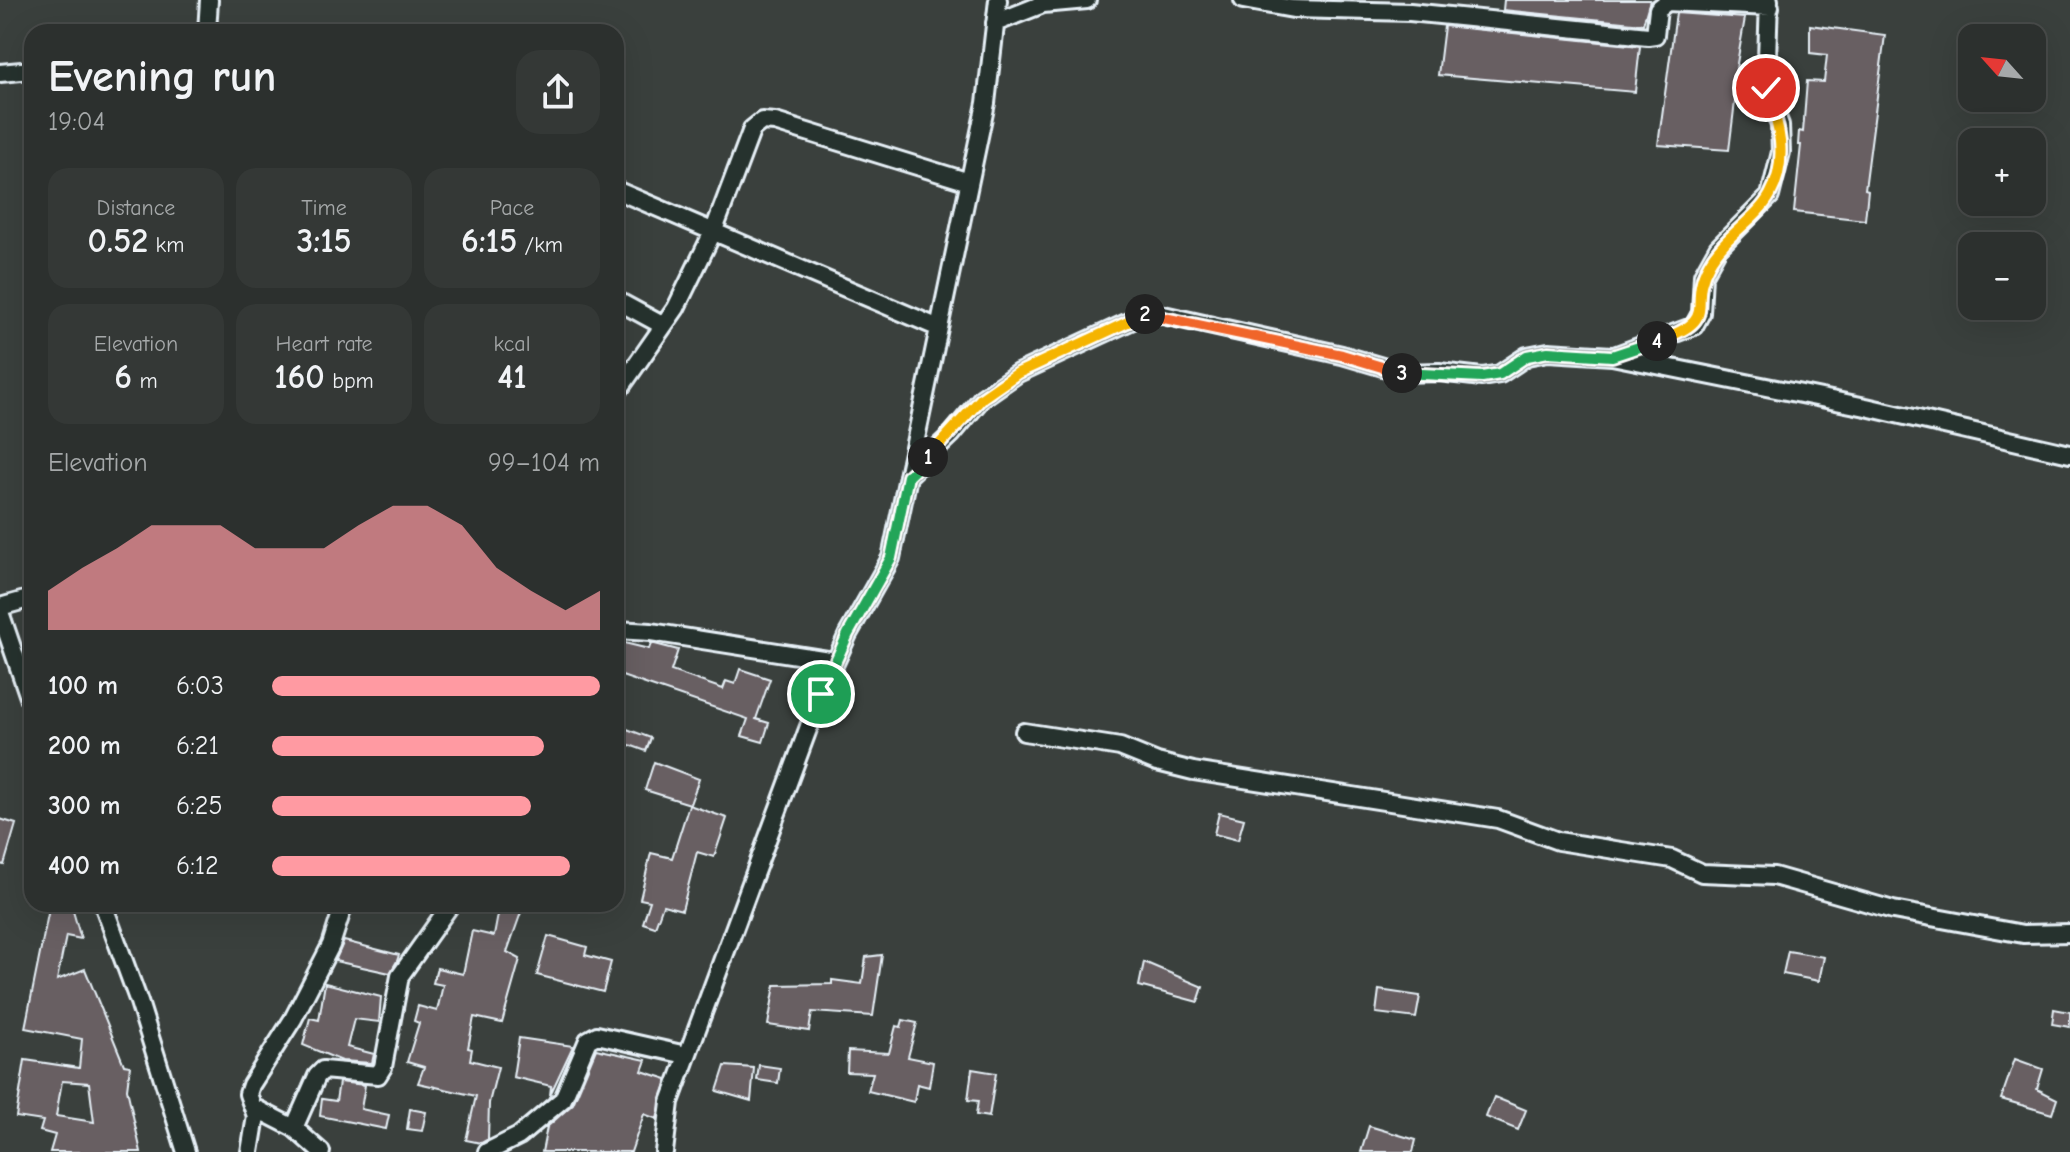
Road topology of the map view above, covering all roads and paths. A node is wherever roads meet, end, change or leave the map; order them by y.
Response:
1 (209, 0) edge
2 (998, 0) edge
3 (1087, 0) edge
4 (1243, 0) edge
5 (1770, 4) edge
6 (995, 23) junction
7 (208, 24) edge
8 (24, 71) edge
9 (0, 73) edge
10 (969, 182) junction
11 (624, 193) edge
12 (714, 230) junction
13 (624, 304) edge
14 (662, 325) junction
15 (939, 328) junction
16 (1612, 356) junction
17 (624, 382) edge
18 (2070, 454) edge
19 (908, 476) junction
20 (24, 601) edge
21 (0, 610) edge
22 (624, 630) edge
23 (835, 661) junction
24 (24, 682) edge
25 (1024, 732) dead end
26 (106, 912) edge
27 (341, 912) edge
28 (445, 912) edge
29 (2070, 933) edge
30 (686, 1055) junction
31 (253, 1107) junction
32 (294, 1128) junction
33 (186, 1152) edge
34 (250, 1152) edge
35 (321, 1152) edge
36 (487, 1152) edge
37 (664, 1152) edge

1 - 7 street
2 - 6 street
3 - 6 street
4 - 5 street
5 - 16 street
6 - 10 street
8 - 9 street
10 - 12 street
10 - 15 street
11 - 12 street
12 - 14 street
12 - 15 street
13 - 14 street
14 - 17 street
15 - 19 street
16 - 18 street
16 - 19 street
19 - 23 street
20 - 21 street
21 - 24 street
22 - 23 street
23 - 30 street
25 - 29 street
26 - 33 street
27 - 31 street
28 - 32 street
30 - 36 street
30 - 37 street
31 - 32 street
31 - 34 street
32 - 35 street

